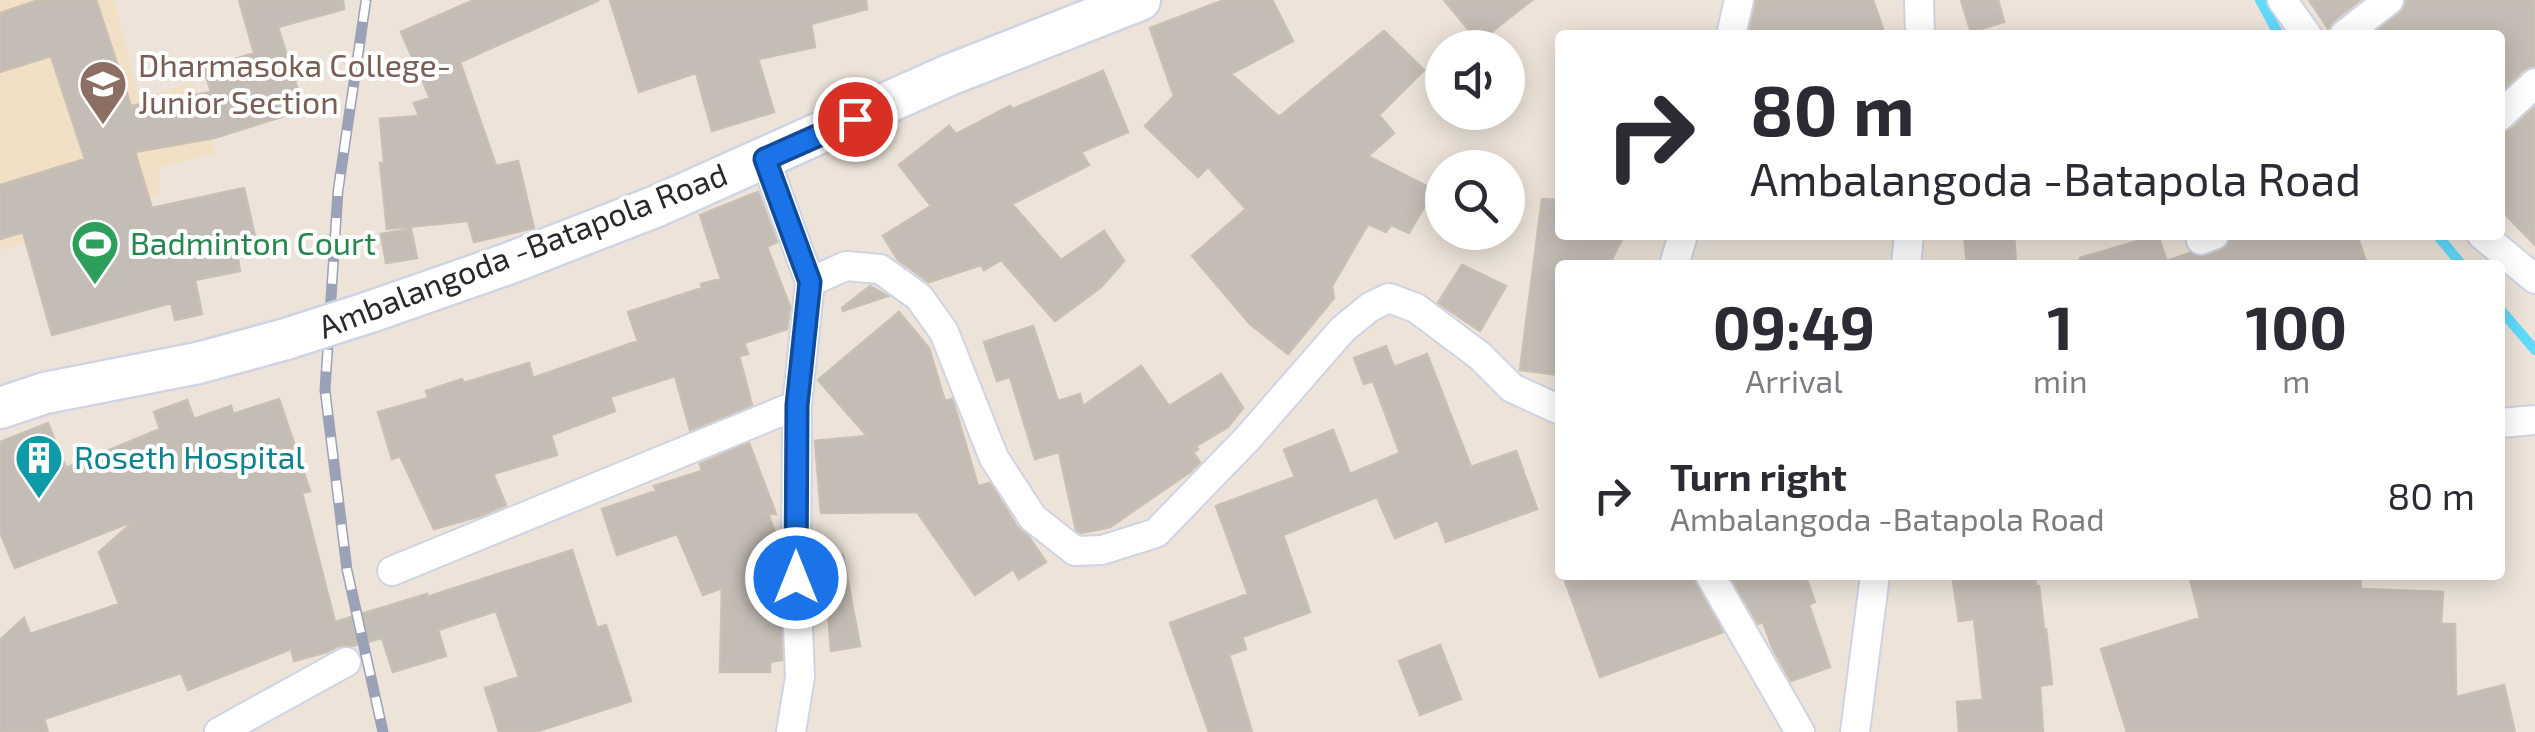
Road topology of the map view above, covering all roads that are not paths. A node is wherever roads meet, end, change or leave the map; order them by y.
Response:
1 (1140, 0) edge
2 (1739, 0) edge
3 (1920, 0) edge
4 (2282, 0) edge
5 (2389, 0) edge
6 (1732, 30) edge
7 (1920, 30) edge
8 (2303, 30) edge
9 (2350, 30) edge
10 (2535, 83) edge
11 (2505, 111) edge
12 (765, 159) junction
13 (2488, 240) edge
14 (2535, 279) edge
15 (810, 282) junction
16 (797, 405) junction
17 (0, 408) edge
18 (1555, 408) edge
19 (2535, 420) edge
20 (2505, 423) edge
21 (392, 571) dead end
22 (1713, 580) edge
23 (1875, 580) edge
24 (346, 662) dead end
25 (218, 732) edge
26 (790, 732) edge
27 (1800, 732) edge
28 (1855, 732) edge

1 - 12 main road, Ambalangoda -Batapola Road
2 - 6 street
3 - 7 street
4 - 8 street
5 - 9 street
10 - 11 street
12 - 15 street
12 - 17 main road, Ambalangoda -Batapola Road, bridge
13 - 14 street
15 - 16 street
15 - 18 street
16 - 21 street
16 - 26 street
19 - 20 street
22 - 27 street
23 - 28 street
24 - 25 street

